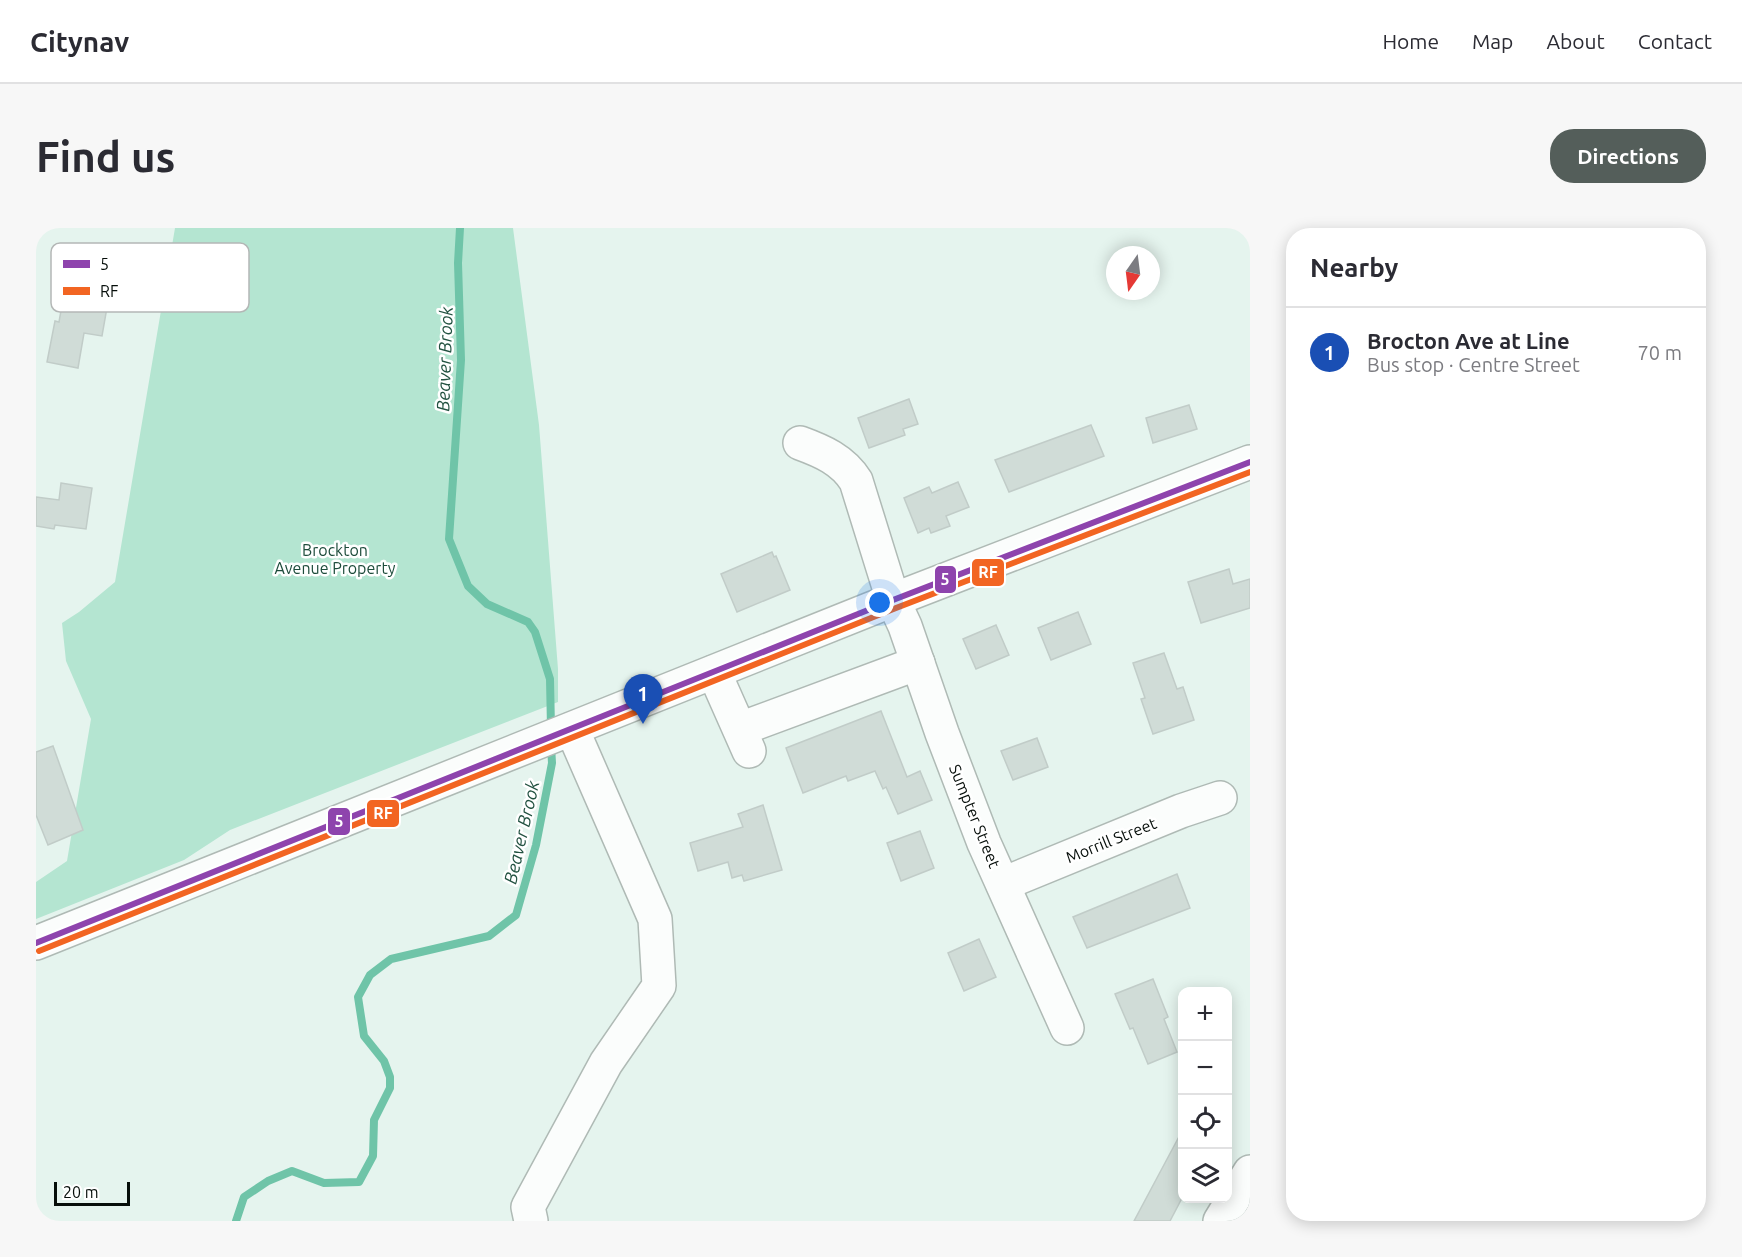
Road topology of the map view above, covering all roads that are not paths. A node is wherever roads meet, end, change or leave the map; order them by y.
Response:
1 (800, 443) dead end
2 (1250, 462) edge
3 (893, 600) junction
4 (918, 663) junction
5 (714, 672) junction
6 (570, 730) junction
7 (1220, 798) dead end
8 (1003, 884) junction
9 (36, 943) edge
10 (1067, 1028) dead end
11 (1250, 1172) edge
12 (531, 1221) edge
13 (1220, 1221) edge

1 - 3 main road, Sumpter Street
2 - 3 main road
3 - 4 main road, Sumpter Street
3 - 5 main road
4 - 5 main road
4 - 8 main road, Sumpter Street
5 - 6 main road
6 - 9 main road
6 - 12 main road
7 - 8 main road, Morrill Street
8 - 10 main road, Sumpter Street
11 - 13 main road

